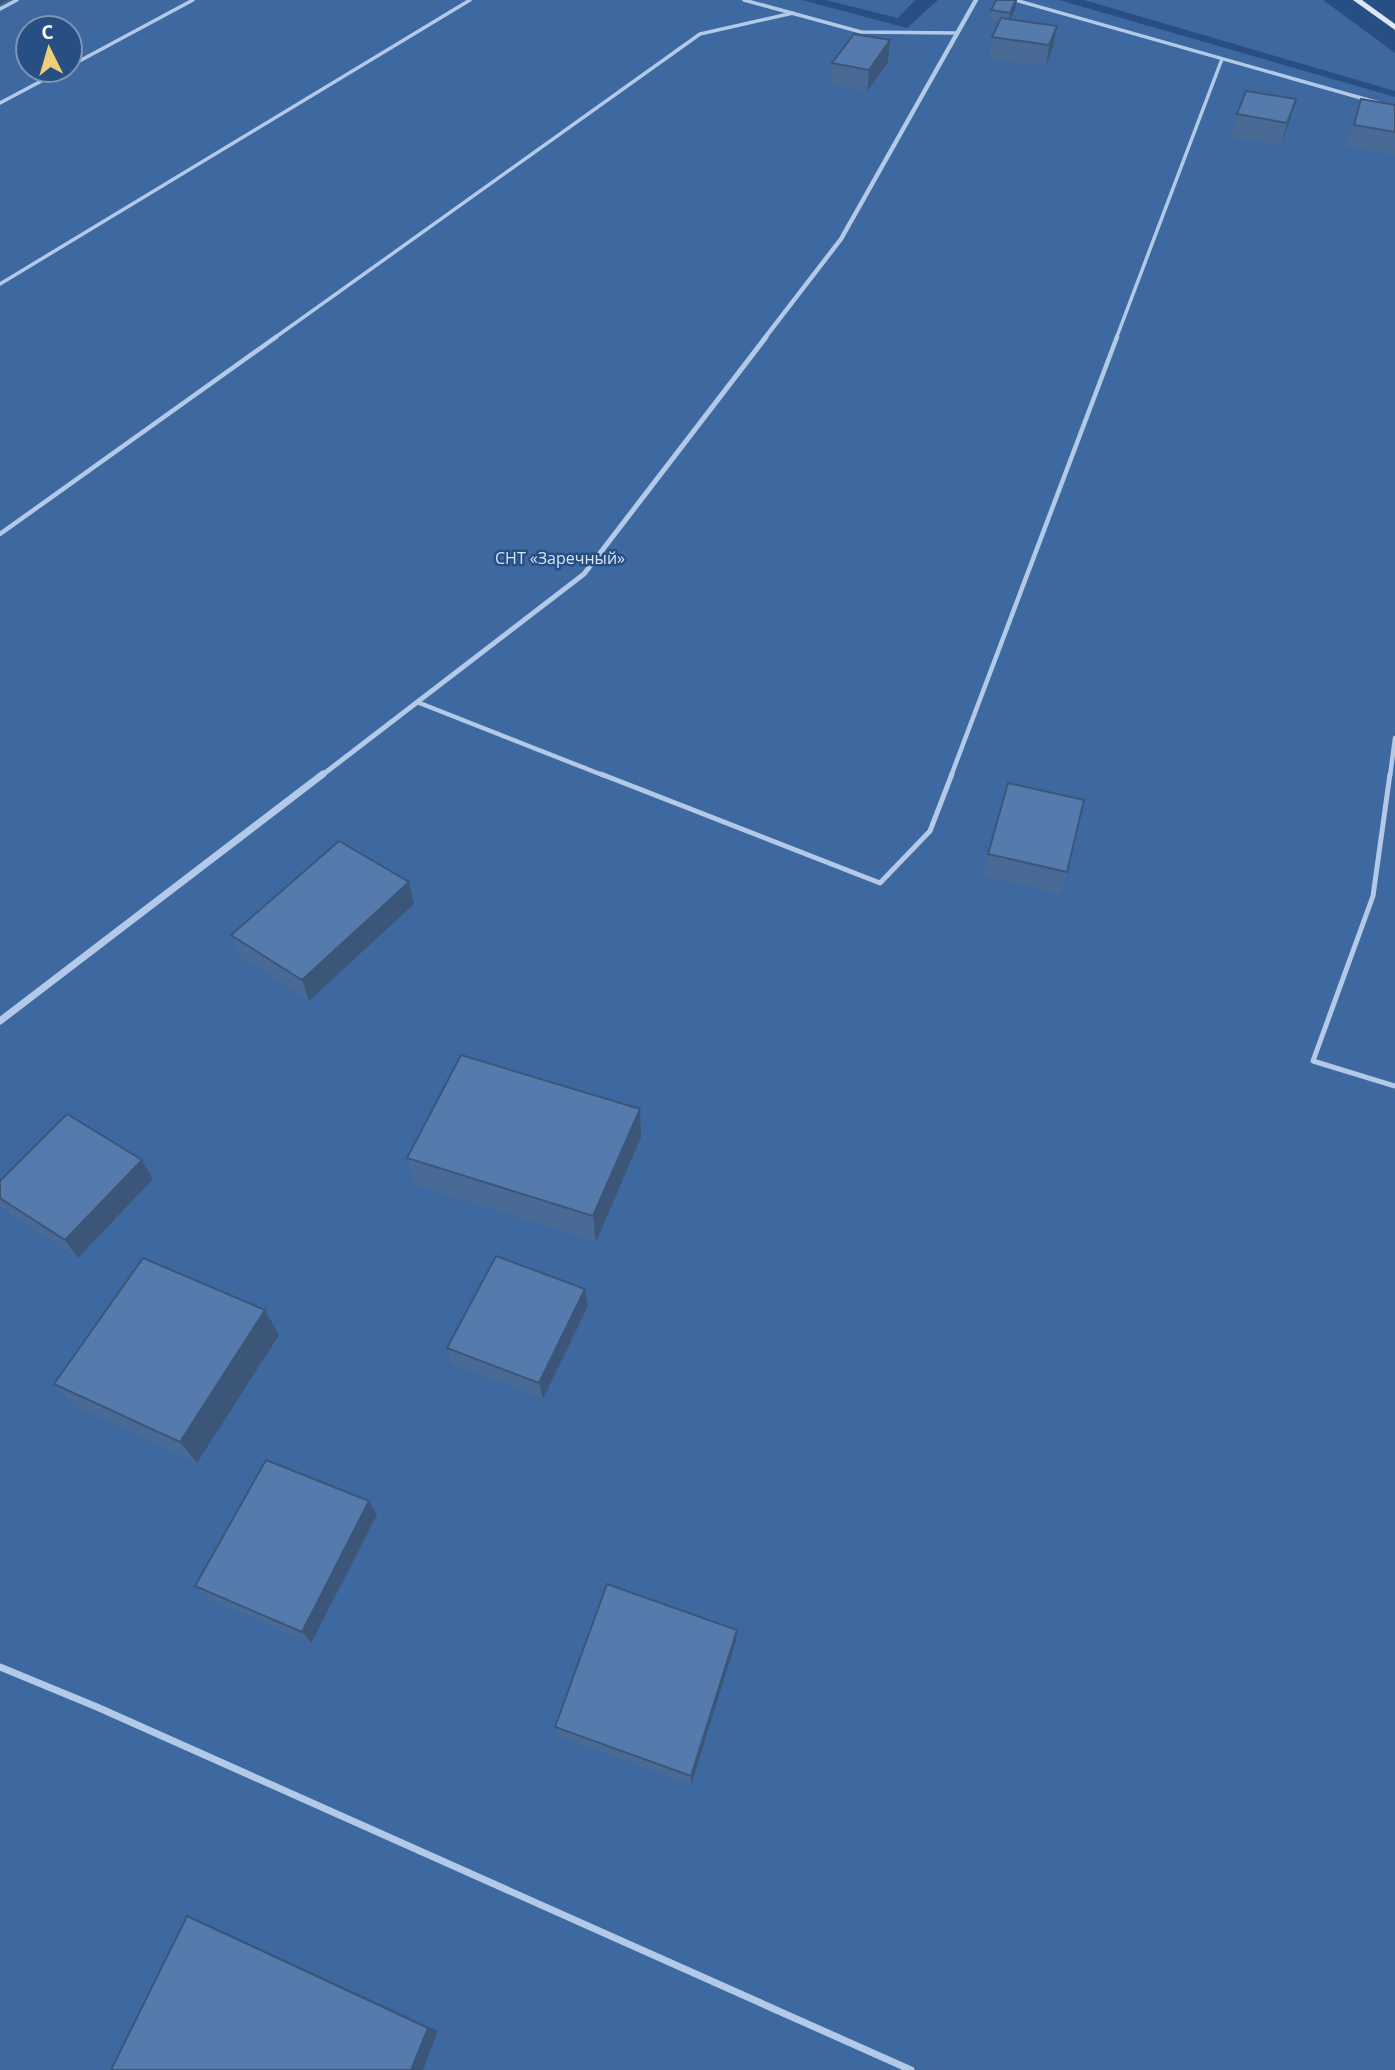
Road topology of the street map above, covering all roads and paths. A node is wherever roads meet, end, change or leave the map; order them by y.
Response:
1 (16, 0) edge
2 (193, 0) edge
3 (470, 0) edge
4 (744, 0) edge
5 (976, 0) edge
6 (1015, 0) edge
7 (1357, 0) edge
8 (0, 9) edge
9 (793, 13) junction
10 (1395, 28) edge
11 (957, 33) junction
12 (84, 58) edge
13 (1223, 59) junction
14 (36, 84) edge
15 (0, 103) edge
16 (1382, 104) edge
17 (0, 284) edge
18 (0, 534) edge
19 (417, 702) junction
20 (1395, 738) edge
21 (0, 1021) edge
22 (1395, 1086) edge
23 (0, 1667) edge
24 (911, 2070) edge

1 - 8 lane
2 - 12 lane
3 - 17 lane
4 - 9 lane
5 - 11 street
6 - 13 lane
7 - 10 street
9 - 11 lane
9 - 18 lane
11 - 19 street
13 - 16 lane
13 - 19 lane
14 - 15 lane
19 - 21 street
20 - 22 lane
23 - 24 lane

